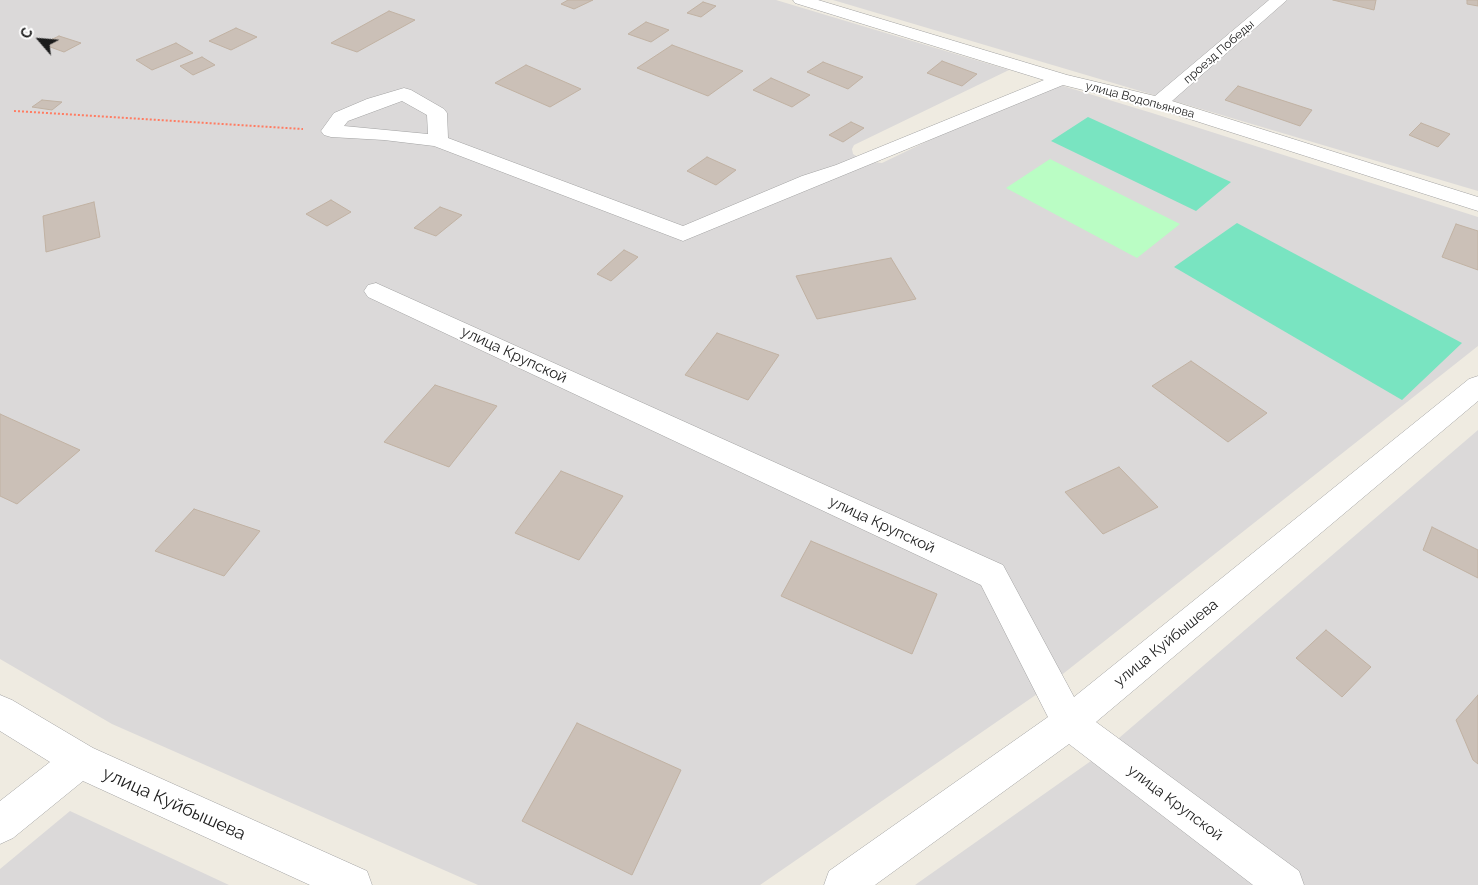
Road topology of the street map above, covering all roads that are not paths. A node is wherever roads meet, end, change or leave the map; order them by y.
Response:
1 (801, 0) edge
2 (1279, 0) edge
3 (1061, 79) junction
4 (1160, 103) junction
5 (438, 141) junction
6 (1478, 204) edge
7 (376, 291) dead end
8 (1478, 386) edge
9 (0, 712) edge
10 (1069, 723) junction
11 (80, 761) junction
12 (0, 825) edge
13 (353, 885) edge
14 (843, 885) edge
15 (1285, 885) edge

1 - 3 street, улица Водопьянова
2 - 4 street, проезд Победы
3 - 4 street, улица Водопьянова
3 - 5 street
4 - 6 street, улица Водопьянова
5 - 5 street
7 - 10 street, улица Крупской
8 - 10 street, улица Куйбышева
9 - 11 street, улица Куйбышева
10 - 14 street, улица Куйбышева
10 - 15 street, улица Крупской
11 - 12 street
11 - 13 street, улица Куйбышева

